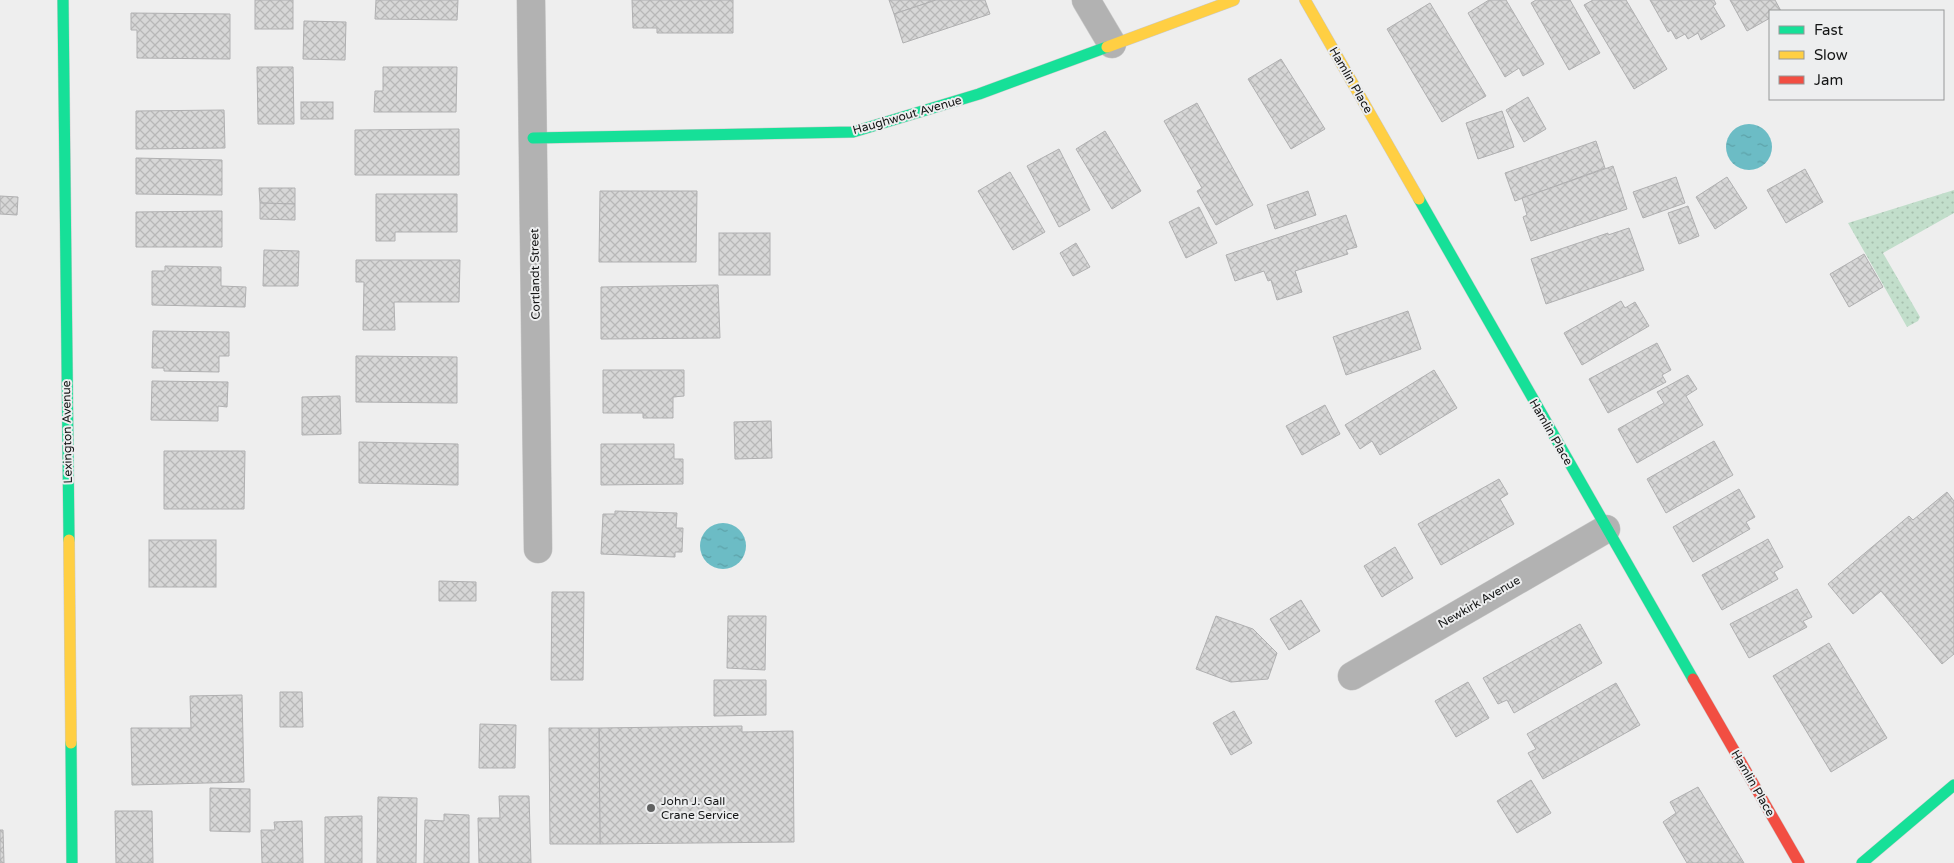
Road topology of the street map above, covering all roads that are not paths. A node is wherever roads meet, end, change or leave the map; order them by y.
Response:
1 (63, 0) edge
2 (531, 0) edge
3 (1086, 0) edge
4 (1234, 0) edge
5 (1305, 0) edge
6 (1112, 44) junction
7 (533, 138) junction
8 (1606, 529) junction
9 (538, 549) dead end
10 (1352, 676) dead end
11 (1954, 785) edge
12 (72, 863) edge
13 (1799, 863) edge
14 (1862, 863) edge

1 - 12 street, Lexington Avenue
2 - 7 street, Cortlandt Street
3 - 6 street
4 - 6 street, Haughwout Avenue
5 - 8 street, Hamlin Place
6 - 7 street, Haughwout Avenue
7 - 9 street, Cortlandt Street
8 - 10 street, Newkirk Avenue
8 - 13 street, Hamlin Place
11 - 14 street

